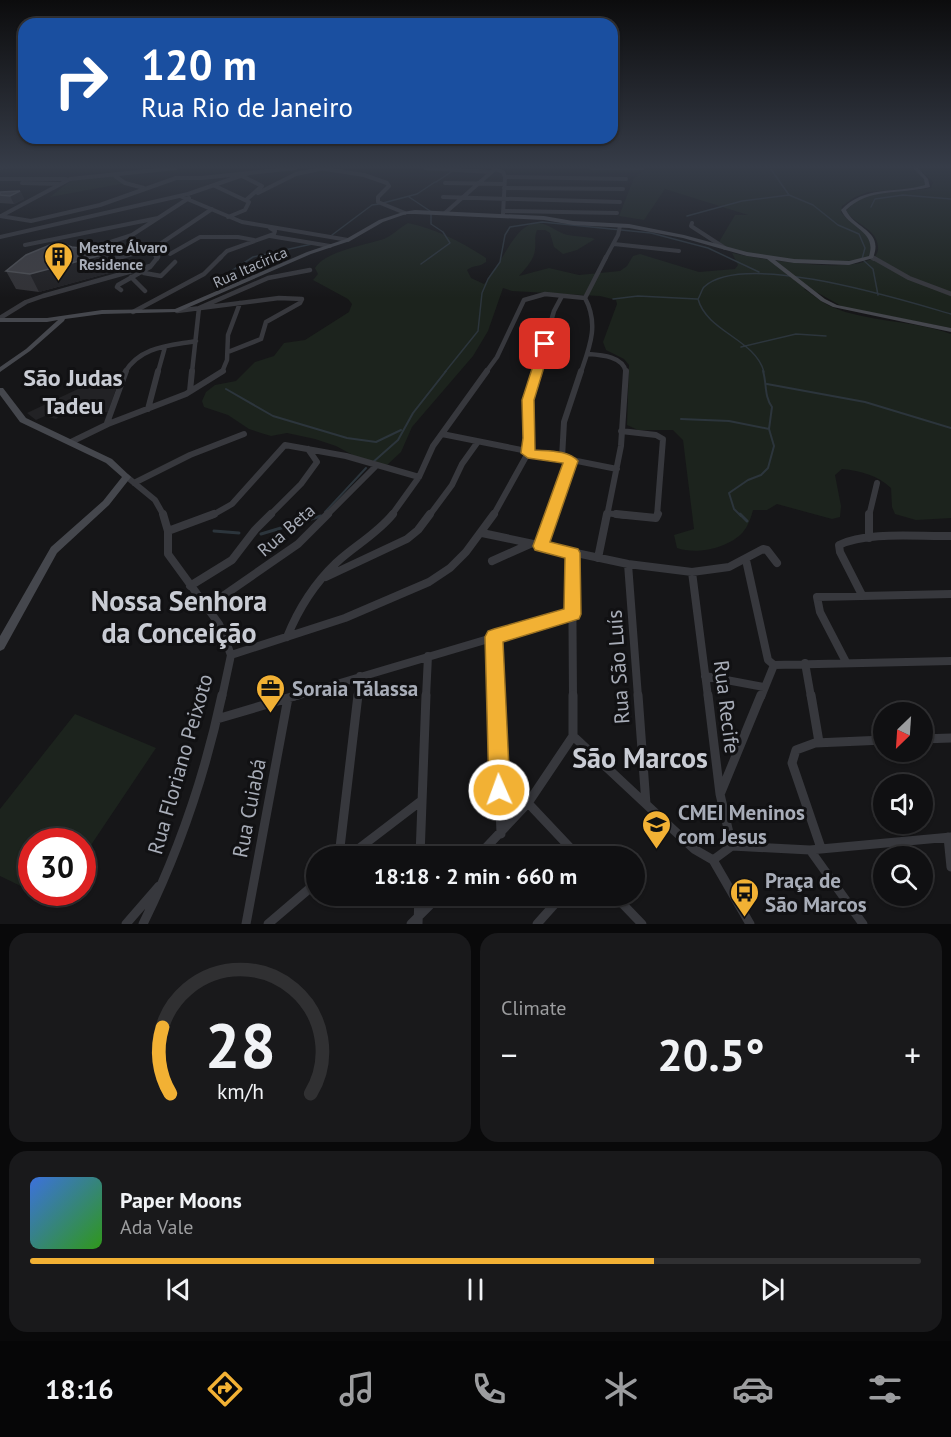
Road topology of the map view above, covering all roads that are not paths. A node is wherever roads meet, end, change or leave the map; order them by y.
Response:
1 (74, 211) edge
2 (115, 211) edge
3 (169, 211) edge
4 (209, 211) edge
5 (216, 211) edge
6 (242, 211) edge
7 (400, 211) edge
8 (844, 211) edge
9 (405, 213) junction
10 (445, 213) joint
11 (617, 213) dead end
12 (103, 214) junction
13 (503, 214) junction
14 (1, 216) edge
15 (228, 217) junction
16 (158, 218) junction
17 (31, 221) junction
18 (693, 223) dead end
19 (620, 226) junction
20 (111, 228) junction
21 (269, 228) junction
22 (28, 230) junction
23 (270, 236) junction
24 (0, 237) edge
25 (348, 240) junction
26 (255, 241) junction
27 (614, 244) junction
28 (25, 245) dead end
29 (330, 246) junction
30 (726, 249) junction
31 (679, 251) dead end
32 (154, 253) dead end
33 (170, 254) dead end
34 (94, 255) edge
35 (871, 257) junction
36 (770, 259) junction
37 (102, 260) edge
38 (175, 262) dead end
39 (150, 266) junction
40 (310, 270) dead end
41 (144, 273) junction
42 (131, 277) junction
43 (121, 290) dead end
44 (145, 291) dead end
45 (951, 294) edge
46 (562, 296) junction
47 (585, 298) junction
48 (240, 303) junction
49 (201, 307) junction
50 (176, 310) junction
51 (134, 312) junction
52 (72, 316) junction
53 (0, 319) edge
54 (37, 321) junction
55 (53, 326) junction
56 (951, 330) edge
57 (196, 341) junction
58 (165, 348) junction
59 (228, 352) junction
60 (587, 354) junction
61 (1, 369) edge
62 (0, 390) edge
63 (190, 391) junction
64 (148, 409) junction
65 (107, 423) junction
66 (621, 431) junction
67 (244, 434) dead end
68 (442, 434) junction
69 (71, 442) junction
70 (477, 443) junction
71 (307, 448) junction
72 (528, 453) junction
73 (562, 458) junction
74 (571, 461) junction
75 (376, 466) junction
76 (617, 469) junction
77 (418, 477) junction
78 (130, 480) junction
79 (878, 483) dead end
80 (608, 513) junction
81 (168, 531) junction
82 (482, 533) junction
83 (951, 536) edge
84 (869, 538) junction
85 (530, 544) junction
86 (541, 546) junction
87 (572, 553) junction
88 (598, 558) junction
89 (746, 560) junction
90 (492, 561) dead end
91 (777, 563) dead end
92 (628, 564) junction
93 (692, 572) junction
94 (318, 583) junction
95 (190, 586) junction
96 (951, 594) edge
97 (862, 595) junction
98 (207, 608) junction
99 (573, 614) junction
100 (286, 637) junction
101 (494, 637) junction
102 (0, 646) edge
103 (231, 655) junction
104 (428, 656) junction
105 (951, 660) edge
106 (846, 662) junction
107 (805, 663) junction
108 (774, 665) junction
109 (360, 676) junction
110 (705, 676) junction
111 (764, 687) junction
112 (288, 698) junction
113 (217, 719) junction
114 (573, 736) junction
115 (951, 738) edge
116 (933, 739) edge
117 (873, 740) edge
118 (819, 742) junction
119 (720, 794) junction
120 (421, 801) junction
121 (528, 803) junction
122 (646, 804) junction
123 (501, 834) junction
124 (949, 837) edge
125 (340, 846) edge
126 (362, 846) edge
127 (420, 846) edge
128 (488, 846) edge
129 (569, 846) edge
130 (732, 846) junction
131 (822, 848) junction
132 (810, 850) junction
133 (713, 860) junction
134 (951, 867) edge
135 (168, 874) junction
136 (306, 892) edge
137 (418, 906) edge
138 (430, 906) edge
139 (553, 906) edge
140 (625, 906) edge
141 (416, 921) edge
142 (126, 924) edge
143 (143, 924) edge
144 (246, 924) edge
145 (268, 924) edge
146 (537, 924) edge
147 (642, 924) edge
148 (750, 924) edge
149 (863, 924) edge

1 - 17 street
2 - 12 street
3 - 16 street
4 - 37 street
5 - 15 street
6 - 15 street
7 - 9 street
8 - 35 street
9 - 10 street
9 - 25 street, Rua Itacirica
10 - 13 street
11 - 13 street
12 - 20 street
12 - 22 street
13 - 19 street
14 - 17 street
15 - 21 street
16 - 20 street
16 - 34 street
17 - 22 street
18 - 30 street
19 - 27 street
19 - 30 street
20 - 28 street
21 - 23 street
21 - 25 street
22 - 24 street
23 - 26 street
23 - 29 street
25 - 29 street, Rua Itacirica
26 - 33 street
26 - 51 street
27 - 31 street
27 - 47 street
29 - 50 street, Rua Itacirica
30 - 36 street
32 - 39 street
35 - 36 street
35 - 45 street
36 - 56 street
38 - 41 street
39 - 41 street
39 - 53 street
40 - 49 street
41 - 42 street
42 - 43 street
42 - 44 street
46 - 47 street
46 - 68 street
46 - 72 street
47 - 60 street
48 - 49 street
48 - 59 street
48 - 59 street
49 - 50 street
49 - 57 street
50 - 51 street, Rua Itacirica
51 - 52 street, Rua Itacirica
52 - 54 street, Rua Itacirica
52 - 55 street
53 - 54 street
54 - 55 street
55 - 61 street
57 - 58 street
57 - 63 street
58 - 64 street
58 - 65 street
59 - 63 street
60 - 66 street
60 - 73 street
62 - 69 street, Rua Floriano Peixoto
63 - 64 street
64 - 65 street
65 - 69 street
66 - 76 street
66 - 80 street
67 - 78 street
68 - 70 street
68 - 77 street
69 - 78 street, Rua Floriano Peixoto
70 - 72 street
70 - 94 street
71 - 75 street
71 - 81 street
71 - 95 street
72 - 73 street
72 - 82 street
73 - 74 street
74 - 76 street
74 - 86 street
75 - 77 street
75 - 98 street, Rua Beta
76 - 80 street
77 - 94 street
78 - 81 street, Rua Floriano Peixoto
78 - 102 street
79 - 84 street
80 - 88 street
81 - 95 street, Rua Floriano Peixoto
82 - 85 street
82 - 100 street
83 - 84 street
84 - 97 street
85 - 86 street
85 - 90 street
86 - 87 street
87 - 88 street
87 - 99 street
88 - 92 street
89 - 91 street
89 - 93 street
89 - 108 street
92 - 93 street
92 - 122 street, Rua São Luís
93 - 110 street, Rua Recife
94 - 100 street
95 - 98 street, Rua Floriano Peixoto
96 - 97 street
97 - 106 street
98 - 103 street, Rua Floriano Peixoto
99 - 101 street
99 - 114 street
100 - 103 street
101 - 104 street
101 - 123 street
103 - 113 street, Rua Floriano Peixoto
104 - 109 street
104 - 120 street
105 - 106 street
106 - 107 street
107 - 108 street
107 - 118 street
108 - 111 street
109 - 112 street
109 - 125 street
110 - 111 street
110 - 119 street, Rua Recife
111 - 119 street
112 - 113 street
112 - 144 street, Rua Cuiabá
113 - 135 street, Rua Floriano Peixoto
114 - 121 street
114 - 122 street
115 - 116 street
117 - 118 street
118 - 131 street
119 - 130 street, Rua Recife
120 - 126 street
120 - 127 street
121 - 123 street
121 - 129 street
122 - 133 street
123 - 128 street
124 - 131 street
124 - 134 street
130 - 132 street
130 - 133 street
131 - 132 street
132 - 149 street
133 - 148 street
135 - 142 street
135 - 143 street, Rua Floriano Peixoto
136 - 145 street
137 - 141 street
138 - 141 street
139 - 146 street
140 - 147 street

